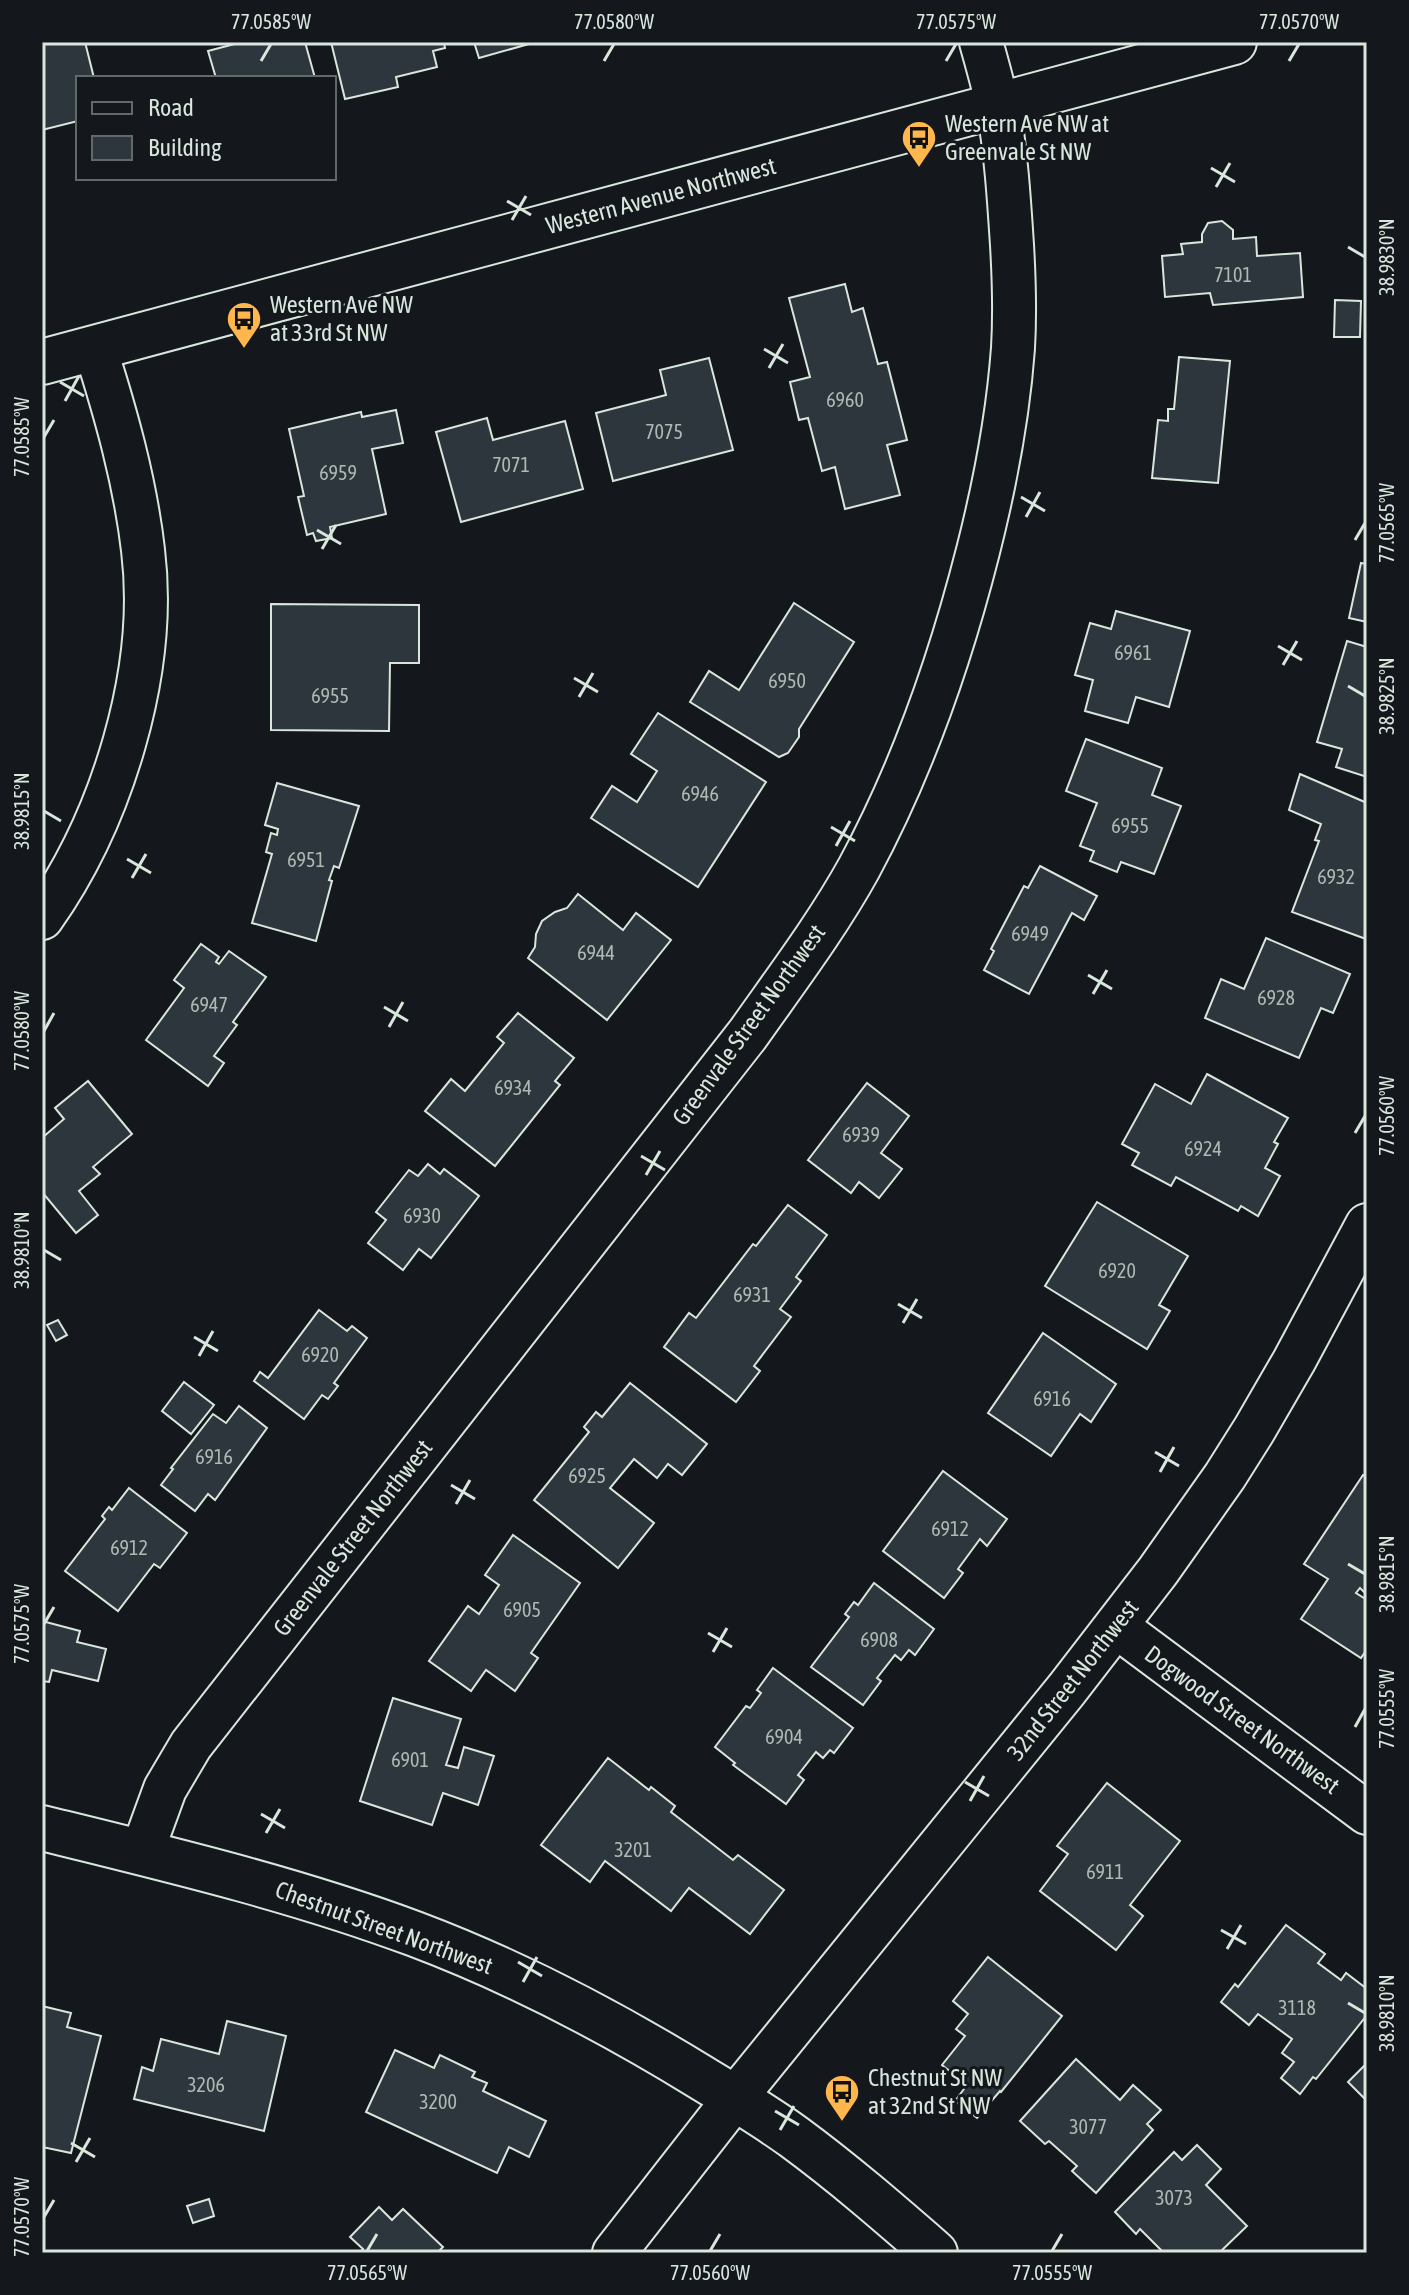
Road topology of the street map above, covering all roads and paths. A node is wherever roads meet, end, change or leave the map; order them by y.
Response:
1 (981, 42) edge
2 (1234, 42) edge
3 (997, 106) junction
4 (95, 348) junction
5 (42, 362) edge
6 (42, 918) edge
7 (1367, 1225) edge
8 (1352, 1289) edge
9 (1117, 1627) junction
10 (1367, 1813) edge
11 (42, 1828) edge
12 (142, 1852) junction
13 (735, 2098) junction
14 (614, 2253) edge
15 (935, 2253) edge

1 - 3 street, Greenvale Street Northwest
2 - 3 street, Western Avenue Northwest
3 - 4 street, Western Avenue Northwest
3 - 12 street, Greenvale Street Northwest
4 - 5 street, Western Avenue Northwest
4 - 6 street
7 - 8 street, 32nd Street Northwest
8 - 9 street, 32nd Street Northwest
9 - 10 street, Dogwood Street Northwest
9 - 13 street, 32nd Street Northwest
11 - 12 street, Chestnut Street Northwest
12 - 13 street, Chestnut Street Northwest
13 - 14 street, 32nd Street Northwest
13 - 15 street, Chestnut Street Northwest

